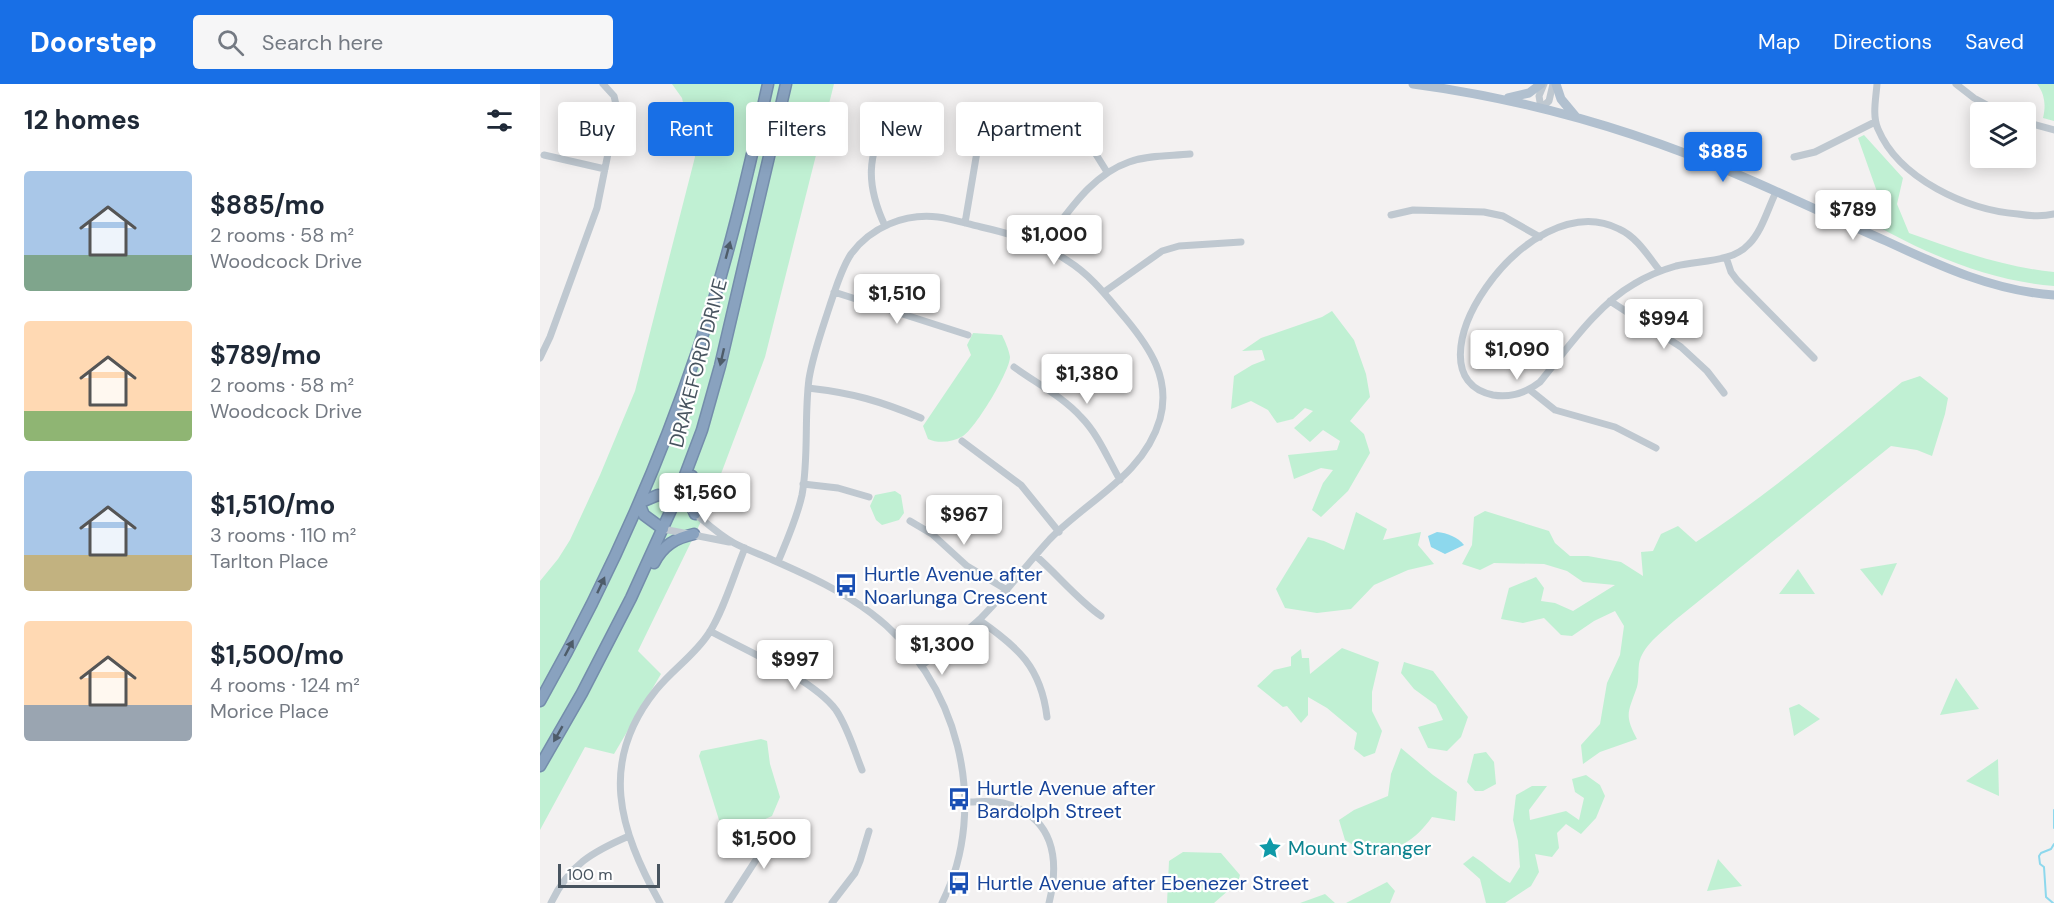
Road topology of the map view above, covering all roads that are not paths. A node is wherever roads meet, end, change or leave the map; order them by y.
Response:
1 (603, 84) edge
2 (768, 84) edge
3 (786, 84) edge
4 (792, 84) edge
5 (1413, 84) edge
6 (1542, 84) edge
7 (1554, 84) edge
8 (1877, 84) edge
9 (1956, 84) edge
10 (1499, 99) junction
11 (782, 100) junction
12 (1981, 102) edge
13 (1542, 108) junction
14 (1577, 118) junction
15 (1875, 122) junction
16 (2036, 125) edge
17 (2054, 130) edge
18 (1190, 154) dead end
19 (544, 155) dead end
20 (874, 156) edge
21 (976, 156) edge
22 (1097, 156) edge
23 (1794, 157) dead end
24 (605, 169) junction
25 (1107, 172) junction
26 (1776, 192) junction
27 (2054, 214) edge
28 (1391, 215) dead end
29 (965, 223) junction
30 (885, 226) junction
31 (1540, 237) junction
32 (1241, 242) dead end
33 (1042, 246) junction
34 (1726, 257) junction
35 (1660, 271) junction
36 (834, 292) junction
37 (1104, 292) junction
38 (2054, 295) edge
39 (1610, 301) junction
40 (968, 335) dead end
41 (540, 358) edge
42 (1814, 358) dead end
43 (1014, 367) dead end
44 (808, 388) junction
45 (1530, 390) junction
46 (1724, 393) dead end
47 (921, 418) dead end
48 (702, 429) junction
49 (962, 441) dead end
50 (1656, 448) dead end
51 (1119, 480) junction
52 (803, 484) junction
53 (869, 497) dead end
54 (676, 499) junction
55 (639, 503) junction
56 (695, 514) junction
57 (910, 521) dead end
58 (663, 529) junction
59 (1059, 531) junction
60 (694, 534) junction
61 (734, 543) junction
62 (745, 548) junction
63 (1036, 556) junction
64 (778, 562) junction
65 (1006, 590) junction
66 (632, 598) junction
67 (1101, 616) dead end
68 (979, 620) junction
69 (710, 631) junction
70 (921, 666) junction
71 (540, 701) edge
72 (1047, 717) dead end
73 (540, 766) edge
74 (862, 770) dead end
75 (966, 802) junction
76 (773, 824) dead end
77 (869, 831) dead end
78 (629, 836) junction
79 (551, 903) edge
80 (660, 903) edge
81 (728, 903) edge
82 (832, 903) edge
83 (942, 903) edge
84 (1049, 903) edge

1 - 24 street
55 -> 2 highway, DRAKEFORD DRIVE
3 - 11 highway, DRAKEFORD DRIVE
4 - 11 highway
5 - 10 main road
6 - 10 main road
6 - 13 street
7 - 13 street
7 - 14 main road
8 - 15 street
9 - 12 street
10 - 13 main road
11 -> 48 highway, DRAKEFORD DRIVE
13 - 14 main road
14 - 26 main road
15 - 23 street
15 - 27 street
16 - 17 street
18 - 25 street
19 - 24 street
20 - 30 street
21 - 29 street
22 - 25 street
24 - 41 street
25 - 33 street
26 - 34 street
26 - 38 main road
28 - 31 street
29 - 30 street
29 - 33 street
30 - 36 street
31 - 35 street
31 - 45 street
32 - 37 street
33 - 37 street
34 - 35 street
34 - 42 street
35 - 39 street
36 - 40 street
36 - 44 street
37 - 51 street
39 - 45 street
39 - 46 street
43 - 51 street
44 - 47 street
44 - 52 street
45 - 50 street
48 - 54 highway, DRAKEFORD DRIVE
48 - 56 highway
49 - 59 street
51 - 59 street
52 - 53 street
52 - 64 street
54 - 55 highway
54 - 56 street
54 - 58 highway, DRAKEFORD DRIVE
55 - 58 highway
71 -> 55 highway, DRAKEFORD DRIVE
56 - 61 street
57 - 65 street
58 - 60 street
58 - 66 highway, DRAKEFORD DRIVE
59 - 63 street
60 - 61 street
60 - 66 highway
61 - 62 street
62 - 64 street
62 - 69 street
63 - 65 street
63 - 67 street
64 - 70 street
65 - 68 street
66 -> 73 highway, DRAKEFORD DRIVE
68 - 70 street
68 - 72 street
69 - 74 street
69 - 78 street
70 - 75 street
75 - 83 street
75 - 84 street
76 - 81 street
77 - 82 street
78 - 79 street
78 - 80 street

